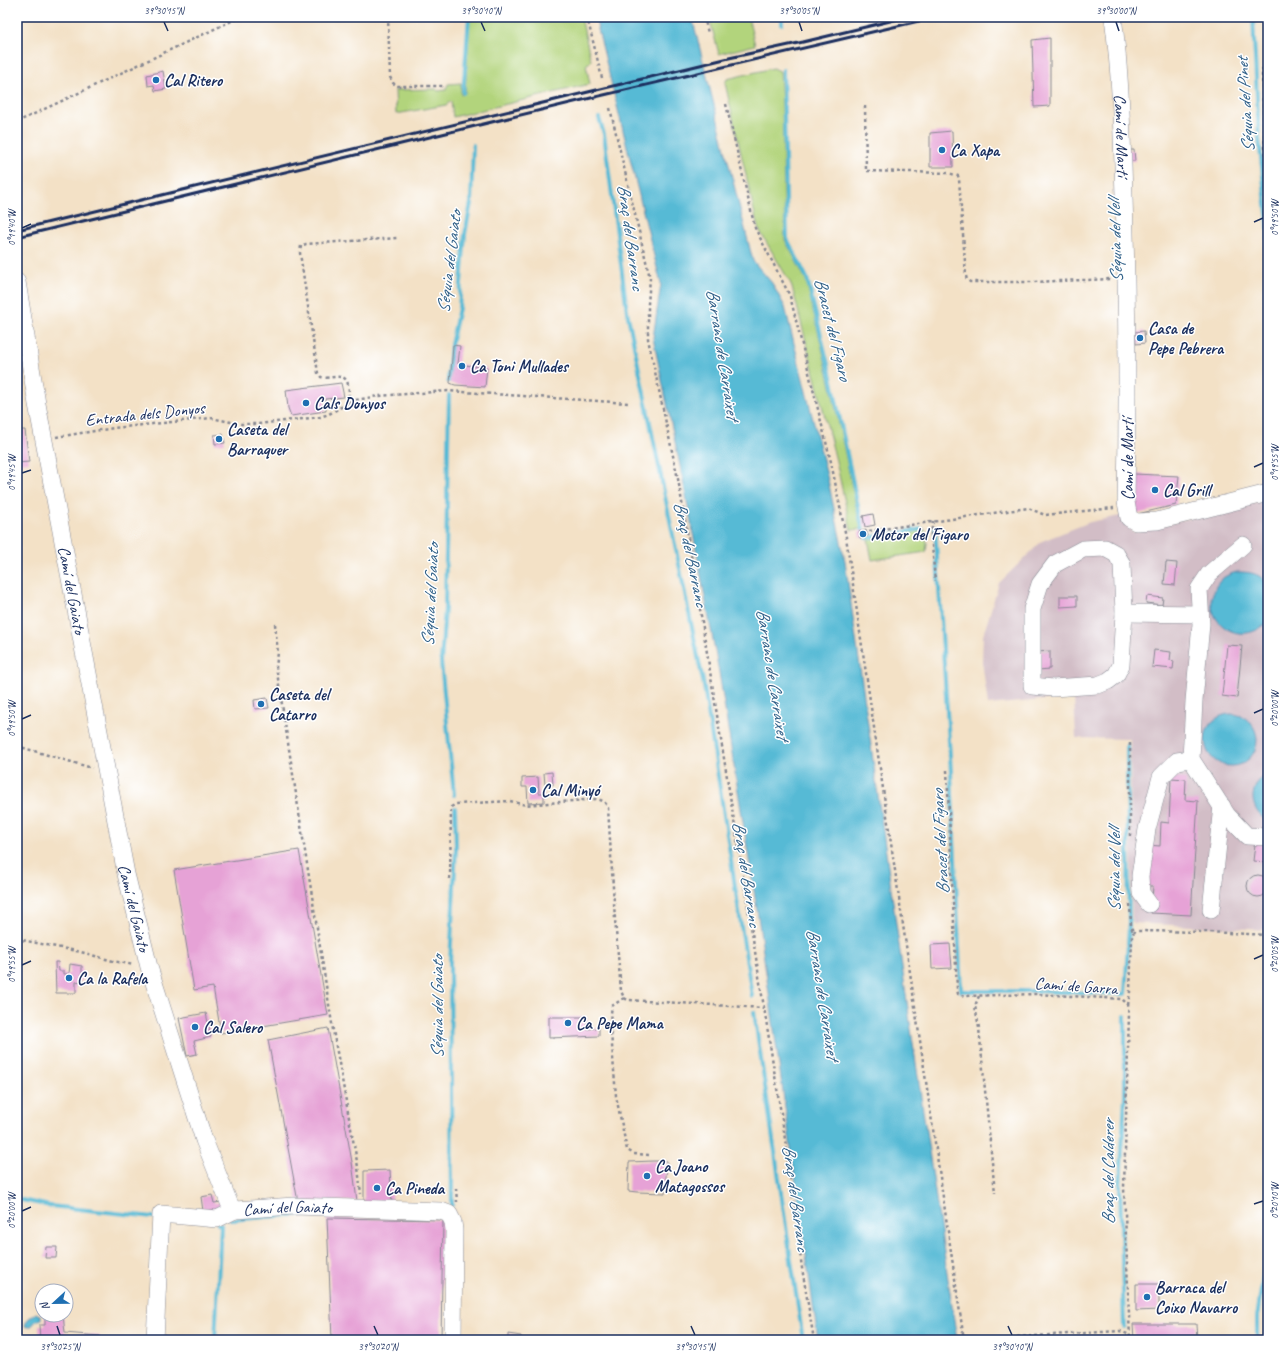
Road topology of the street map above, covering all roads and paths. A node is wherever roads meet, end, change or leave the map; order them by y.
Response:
1 (240, 17) edge
2 (388, 17) edge
3 (587, 17) edge
4 (704, 17) edge
5 (1113, 17) edge
6 (708, 32) dead end
7 (1268, 67) edge
8 (602, 78) dead end
9 (444, 86) dead end
10 (726, 104) dead end
11 (865, 106) dead end
12 (610, 108) dead end
13 (17, 122) edge
14 (1268, 178) edge
15 (398, 238) dead end
16 (1126, 278) junction
17 (17, 282) edge
18 (348, 403) junction
19 (628, 403) dead end
20 (44, 439) junction
21 (1268, 492) edge
22 (1128, 512) junction
23 (933, 521) junction
24 (869, 531) dead end
25 (1243, 545) dead end
26 (935, 581) dead end
27 (1124, 613) junction
28 (1200, 614) junction
29 (275, 624) dead end
30 (17, 746) edge
31 (1191, 759) junction
32 (106, 768) junction
33 (948, 770) dead end
34 (1222, 806) junction
35 (1268, 837) edge
36 (450, 880) dead end
37 (1149, 904) dead end
38 (1212, 910) dead end
39 (1268, 936) edge
40 (17, 939) edge
41 (149, 967) junction
42 (979, 996) junction
43 (624, 998) junction
44 (1128, 1005) junction
45 (764, 1008) junction
46 (651, 1155) dead end
47 (995, 1193) dead end
48 (363, 1208) junction
49 (235, 1210) junction
50 (1130, 1335) junction
51 (1017, 1337) dead end
52 (155, 1340) edge
53 (453, 1340) edge
54 (814, 1340) edge
55 (964, 1340) edge
56 (1130, 1340) edge

1 - 13 path
2 - 9 path
3 - 8 path
4 - 6 path
5 - 16 street, Camí de Martí
7 - 14 path
10 - 55 path
11 - 16 path
12 - 45 path
15 - 18 path
16 - 22 street, Camí de Martí
17 - 20 street, Camí del Gaiato
18 - 19 path, Entrada dels Donyos
18 - 20 path, Entrada dels Donyos
20 - 32 street, Camí del Gaiato
21 - 22 street
22 - 23 path
23 - 24 path
23 - 26 path
25 - 28 street
27 - 27 street
27 - 28 street
28 - 31 street
29 - 48 path
30 - 32 path
31 - 34 street
31 - 37 street
32 - 41 street, Camí del Gaiato
33 - 42 path, Camí de Garra
34 - 35 street
34 - 38 street
36 - 43 path
39 - 44 path
40 - 41 path
41 - 49 street, Camí del Gaiato
42 - 44 path, Camí de Garra
42 - 47 path
43 - 45 path
43 - 46 path
44 - 50 path, Camí de Garra
45 - 54 path
48 - 49 street, Camí del Gaiato
48 - 53 street, Camí del Gaiato
49 - 52 street
50 - 51 path
50 - 56 path, Camí de Garra

